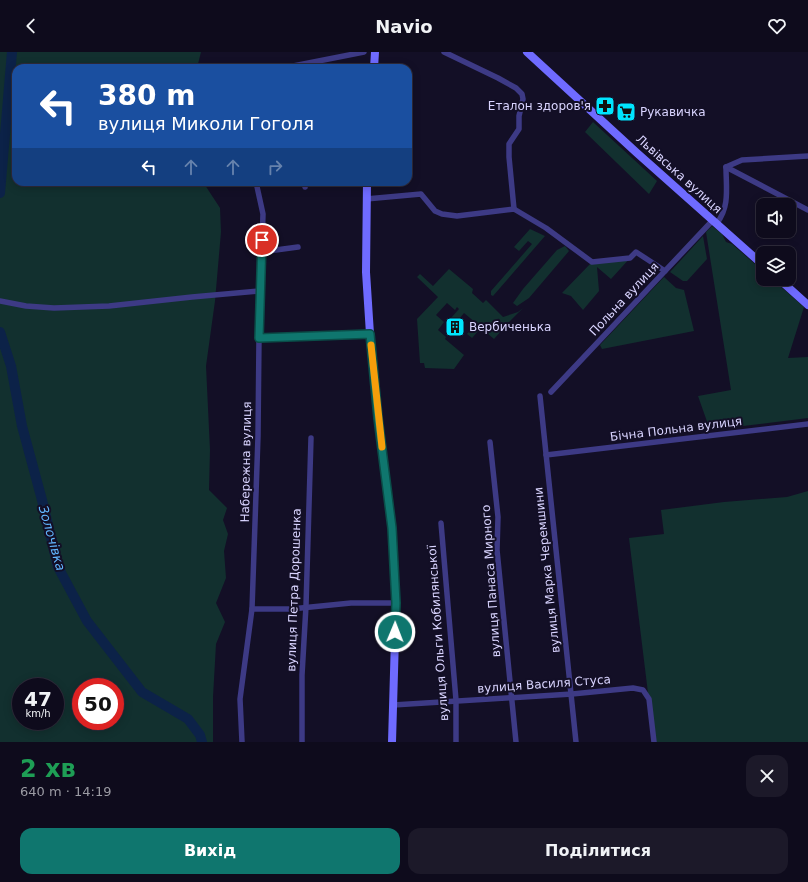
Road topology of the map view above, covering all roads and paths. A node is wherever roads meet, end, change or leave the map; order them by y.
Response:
1 (364, 52) edge
2 (375, 52) edge
3 (444, 52) edge
4 (527, 52) edge
5 (304, 64) edge
6 (374, 64) edge
7 (808, 156) edge
8 (726, 167) junction
9 (257, 186) edge
10 (366, 186) edge
11 (366, 199) junction
12 (514, 209) junction
13 (808, 210) edge
14 (715, 222) junction
15 (298, 247) dead end
16 (262, 252) junction
17 (756, 259) edge
18 (665, 271) junction
19 (787, 286) edge
20 (260, 291) junction
21 (0, 301) edge
22 (808, 305) edge
23 (370, 334) junction
24 (259, 338) junction
25 (551, 392) dead end
26 (540, 396) dead end
27 (808, 424) edge
28 (311, 438) dead end
29 (490, 442) dead end
30 (546, 455) junction
31 (441, 523) dead end
32 (396, 603) junction
33 (306, 606) junction
34 (252, 609) junction
35 (572, 694) junction
36 (511, 697) junction
37 (456, 700) junction
38 (393, 705) junction
39 (242, 742) edge
40 (302, 742) edge
41 (392, 742) edge
42 (456, 742) edge
43 (516, 742) edge
44 (576, 742) edge
45 (654, 742) edge

1 - 5 street
2 - 6 main road
3 - 12 street
4 - 14 main road, Львівська вулиця
7 - 8 street
8 - 13 street
8 - 14 street, Польна вулиця
9 - 16 street, Набережна вулиця
10 - 11 main road
11 - 12 street
11 - 23 main road
12 - 18 street
14 - 17 main road, Львівська вулиця
14 - 18 street, Польна вулиця
15 - 16 street
16 - 20 street, Набережна вулиця
18 - 25 street, Польна вулиця
19 - 22 main road
20 - 21 street
20 - 24 street, Набережна вулиця
23 - 24 street
23 - 32 main road
24 - 34 street, Набережна вулиця
26 - 30 street, вулиця Марка Черемшини
27 - 30 street, Бічна Польна вулиця
28 - 33 street, вулиця Петра Дорошенка
29 - 36 street, вулиця Панаса Мирного
30 - 35 street, вулиця Марка Черемшини
31 - 37 street, вулиця Ольги Кобилянської
32 - 33 street
32 - 38 main road
33 - 34 street
33 - 40 street, вулиця Петра Дорошенка
34 - 39 street, Набережна вулиця
35 - 36 street, вулиця Василя Стуса
35 - 44 street, вулиця Марка Черемшини
35 - 45 street, вулиця Василя Стуса
36 - 37 street, вулиця Василя Стуса
36 - 43 street, вулиця Панаса Мирного
37 - 38 street, вулиця Василя Стуса
37 - 42 street, вулиця Ольги Кобилянської
38 - 41 main road

